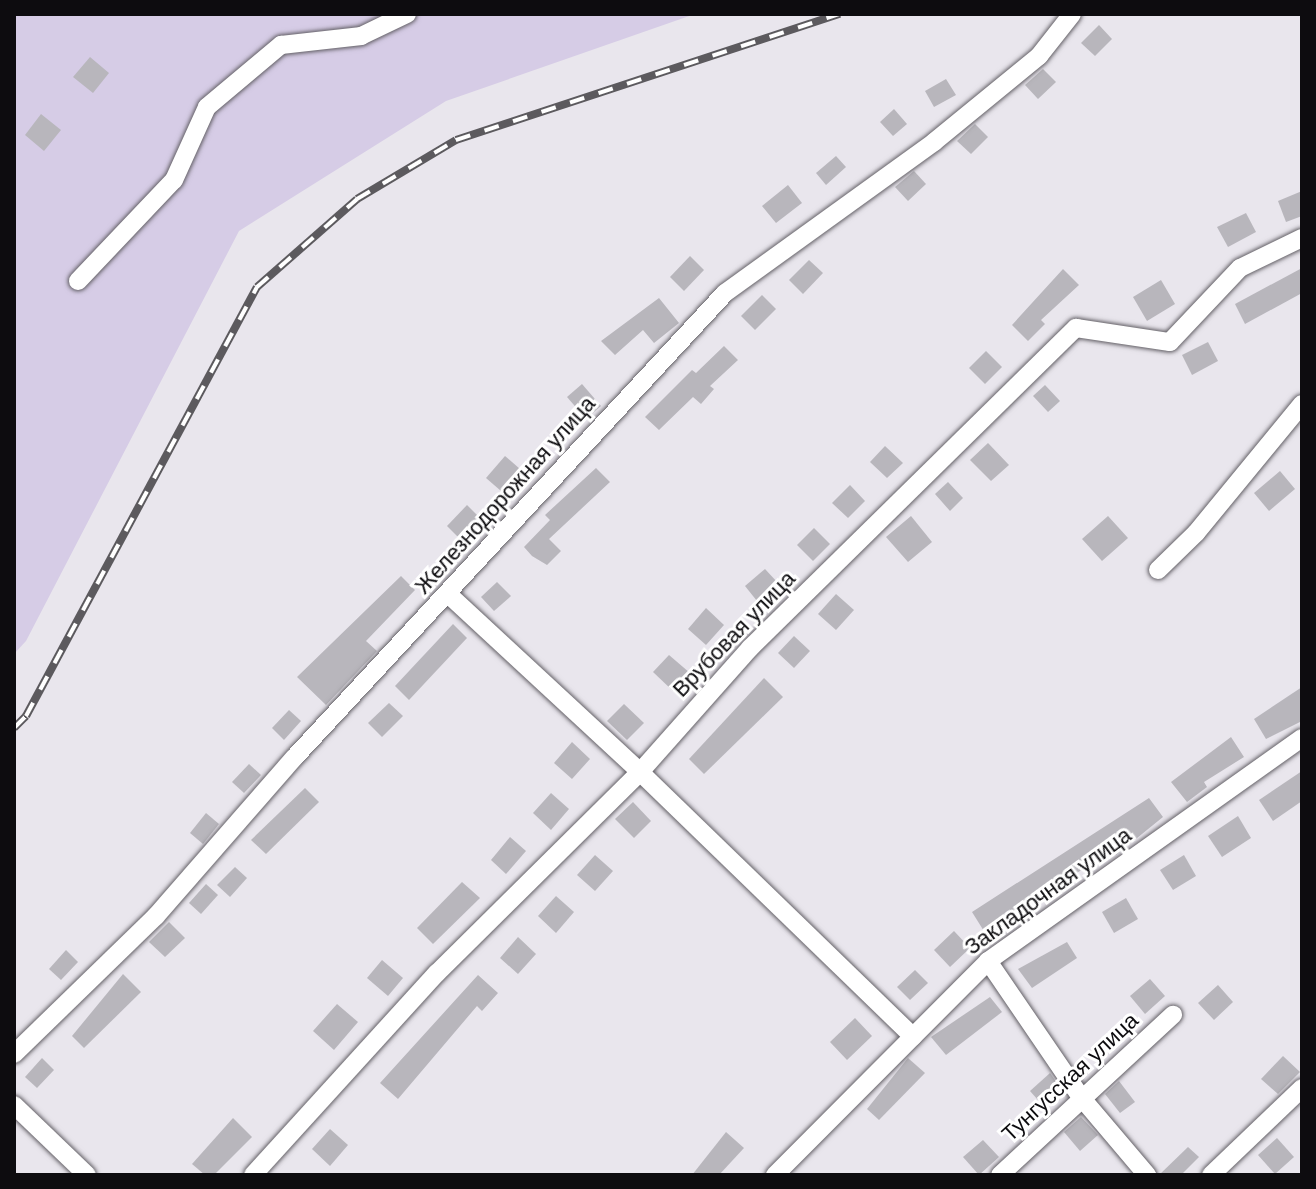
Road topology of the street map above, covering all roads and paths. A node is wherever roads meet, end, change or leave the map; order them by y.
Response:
1 (407, 14) edge
2 (1072, 14) edge
3 (1302, 238) edge
4 (78, 281) dead end
5 (1302, 404) edge
6 (1158, 570) dead end
7 (448, 594) junction
8 (1302, 738) edge
9 (640, 772) junction
10 (988, 961) junction
11 (1173, 1015) dead end
12 (913, 1037) junction
13 (14, 1054) edge
14 (1302, 1088) edge
15 (1080, 1096) junction
16 (14, 1105) edge
17 (87, 1175) edge
18 (253, 1175) edge
19 (775, 1175) edge
20 (1000, 1175) edge
21 (1147, 1175) edge
22 (1211, 1175) edge

1 - 4 street
2 - 7 street, Железнодорожная улица
3 - 9 street, Врубовая улица
5 - 6 street
7 - 9 street
7 - 13 street, Железнодорожная улица
8 - 10 street, Закладочная улица
9 - 12 street
9 - 18 street, Врубовая улица
10 - 12 street, Закладочная улица
10 - 15 street
11 - 15 street, Тунгусская улица
12 - 19 street, Закладочная улица
14 - 22 street
15 - 20 street, Тунгусская улица
15 - 21 street
16 - 17 street

